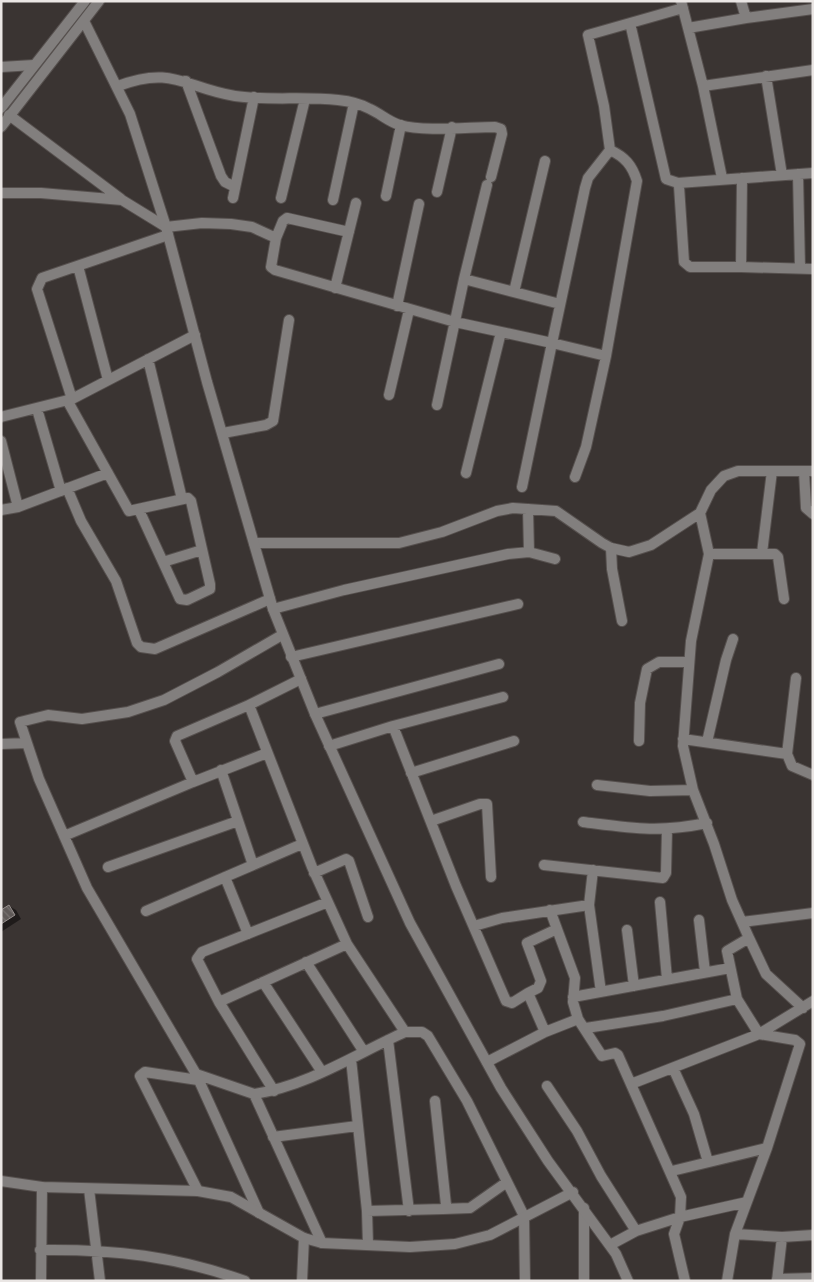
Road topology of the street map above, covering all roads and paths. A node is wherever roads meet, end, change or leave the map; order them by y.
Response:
1 (85, 1) edge
2 (99, 1) edge
3 (742, 1) edge
4 (682, 5) edge
5 (813, 9) edge
6 (746, 18) junction
7 (84, 21) junction
8 (630, 23) junction
9 (688, 28) junction
10 (34, 65) junction
11 (1, 67) edge
12 (813, 70) edge
13 (766, 76) junction
14 (186, 81) junction
15 (116, 84) junction
16 (703, 86) junction
17 (254, 98) junction
18 (305, 99) junction
19 (354, 103) junction
20 (5, 112) edge
21 (401, 125) junction
22 (1, 127) edge
23 (452, 127) junction
24 (609, 148) junction
25 (545, 161) dead end
26 (813, 173) edge
27 (798, 174) junction
28 (782, 175) junction
29 (722, 178) junction
30 (742, 178) junction
31 (678, 183) junction
32 (437, 192) dead end
33 (1, 193) edge
34 (386, 196) dead end
35 (280, 198) dead end
36 (122, 200) junction
37 (332, 200) dead end
38 (356, 203) dead end
39 (419, 204) dead end
40 (167, 231) junction
41 (349, 232) junction
42 (276, 238) junction
43 (78, 266) junction
44 (741, 267) junction
45 (800, 268) junction
46 (813, 269) edge
47 (464, 279) junction
48 (335, 288) junction
49 (514, 292) junction
50 (560, 304) junction
51 (397, 306) junction
52 (409, 310) junction
53 (289, 320) dead end
54 (455, 322) junction
55 (501, 332) junction
56 (194, 335) junction
57 (552, 343) junction
58 (606, 356) junction
59 (148, 359) junction
60 (108, 380) junction
61 (389, 396) dead end
62 (70, 399) junction
63 (438, 405) dead end
64 (37, 409) junction
65 (1, 417) edge
66 (223, 433) junction
67 (1, 441) edge
68 (772, 471) junction
69 (808, 471) edge
70 (108, 473) junction
71 (466, 473) dead end
72 (575, 477) dead end
73 (522, 487) dead end
74 (64, 489) junction
75 (182, 499) junction
76 (18, 507) junction
77 (528, 509) junction
78 (1, 510) edge
79 (139, 510) junction
80 (700, 513) junction
81 (813, 514) edge
82 (254, 543) junction
83 (607, 546) junction
84 (202, 550) junction
85 (529, 552) junction
86 (762, 553) junction
87 (709, 554) junction
88 (556, 559) dead end
89 (163, 562) junction
90 (784, 599) dead end
91 (271, 604) junction
92 (518, 604) dead end
93 (622, 622) dead end
94 (282, 635) junction
95 (733, 639) dead end
96 (291, 657) junction
97 (689, 662) junction
98 (499, 664) dead end
99 (796, 678) dead end
100 (301, 679) junction
101 (503, 697) dead end
102 (249, 705) junction
103 (315, 714) junction
104 (393, 726) junction
105 (514, 741) dead end
106 (639, 741) dead end
107 (683, 742) junction
108 (707, 742) junction
109 (27, 743) junction
110 (1, 744) edge
111 (330, 746) junction
112 (267, 753) junction
113 (787, 754) junction
114 (221, 770) junction
115 (411, 773) junction
116 (813, 774) edge
117 (193, 782) junction
118 (597, 785) dead end
119 (693, 790) junction
120 (430, 820) junction
121 (238, 821) junction
122 (583, 822) dead end
123 (707, 823) junction
124 (667, 830) junction
125 (64, 836) junction
126 (302, 844) junction
127 (253, 865) junction
128 (544, 865) dead end
129 (108, 867) dead end
130 (593, 870) junction
131 (314, 873) junction
132 (225, 877) junction
133 (491, 877) dead end
134 (328, 902) junction
135 (660, 902) dead end
136 (589, 905) junction
137 (550, 910) junction
138 (146, 911) dead end
139 (813, 913) edge
140 (368, 917) dead end
141 (699, 920) dead end
142 (742, 922) junction
143 (474, 926) junction
144 (557, 929) junction
145 (627, 930) dead end
146 (248, 934) junction
147 (749, 938) junction
148 (347, 944) junction
149 (306, 962) junction
150 (730, 968) junction
151 (705, 972) junction
152 (667, 979) junction
153 (263, 982) junction
154 (634, 986) junction
155 (600, 992) junction
156 (528, 993) junction
157 (574, 998) junction
158 (738, 999) junction
159 (813, 1001) edge
160 (219, 1002) junction
161 (803, 1008) junction
162 (578, 1019) junction
163 (586, 1028) junction
164 (405, 1032) junction
165 (545, 1032) junction
166 (759, 1034) junction
167 (388, 1040) junction
168 (364, 1052) junction
169 (351, 1059) junction
170 (487, 1062) junction
171 (673, 1068) junction
172 (322, 1072) junction
173 (197, 1077) junction
174 (631, 1084) junction
175 (547, 1086) dead end
176 (274, 1091) junction
177 (254, 1094) junction
178 (436, 1101) dead end
179 (357, 1126) junction
180 (273, 1137) junction
181 (767, 1148) junction
182 (708, 1162) junction
183 (672, 1171) junction
184 (1, 1181) edge
185 (507, 1182) junction
186 (42, 1187) junction
187 (89, 1189) junction
188 (198, 1191) junction
189 (573, 1192) junction
190 (748, 1202) junction
191 (584, 1208) junction
192 (443, 1209) junction
193 (409, 1211) junction
194 (368, 1212) junction
195 (259, 1213) junction
196 (524, 1216) junction
197 (680, 1217) junction
198 (636, 1231) junction
199 (735, 1234) junction
200 (813, 1234) edge
201 (782, 1237) junction
202 (304, 1238) junction
203 (322, 1242) junction
204 (368, 1245) junction
205 (610, 1246) junction
206 (40, 1250) junction
207 (97, 1250) junction
208 (210, 1269) junction
209 (813, 1278) edge
210 (777, 1280) edge
211 (41, 1281) edge
212 (100, 1281) edge
213 (210, 1281) edge
214 (245, 1281) edge
215 (302, 1281) edge
216 (525, 1281) edge
217 (584, 1281) edge
218 (628, 1281) edge
219 (685, 1281) edge
220 (727, 1281) edge

1 - 10 street
2 - 7 street
3 - 6 street
4 - 8 street
4 - 9 street
5 - 6 street
6 - 9 street
7 - 15 street
7 - 20 street
8 - 24 street
8 - 31 street
9 - 16 street
10 - 11 street
10 - 20 street
12 - 13 street
13 - 16 street
13 - 28 street
14 - 15 street
14 - 17 street
14 - 17 street
15 - 40 street
16 - 29 street
17 - 18 street
18 - 19 street
18 - 35 street
19 - 21 street
19 - 37 street
20 - 22 street
20 - 36 street
21 - 23 street
21 - 34 street
23 - 32 street
23 - 47 street
24 - 50 street
24 - 58 street
25 - 49 street
26 - 27 street
27 - 28 street
27 - 45 street
28 - 30 street
29 - 30 street
29 - 31 street
30 - 44 street
31 - 44 street
33 - 36 street
36 - 40 street
38 - 41 street
39 - 51 street
40 - 42 street
40 - 43 street
40 - 56 street
41 - 42 street
41 - 48 street
42 - 48 street
43 - 60 street
43 - 62 street
44 - 45 street
45 - 46 street
47 - 49 street
47 - 54 street
48 - 51 street
49 - 50 street
50 - 57 street
51 - 52 street
52 - 54 street
52 - 61 street
53 - 66 street
54 - 55 street
54 - 63 street
55 - 57 street
55 - 71 street
56 - 59 street
56 - 66 street
57 - 58 street
57 - 73 street
58 - 72 street
59 - 60 street
59 - 75 street
60 - 62 street
62 - 64 street
62 - 70 street
64 - 65 street
64 - 74 street
66 - 82 street
67 - 76 street
68 - 69 street
68 - 80 street
68 - 86 street
69 - 81 street
70 - 74 street
70 - 79 street
74 - 76 street
74 - 91 street
75 - 79 street
75 - 84 street
76 - 78 street
77 - 82 street
77 - 83 street
77 - 85 street
79 - 89 street
80 - 83 street
80 - 87 street
82 - 91 street
83 - 93 street
84 - 89 street
84 - 89 street
85 - 88 street
85 - 91 street
86 - 87 street
86 - 90 street
87 - 97 street
91 - 94 street
92 - 96 street
94 - 96 street
94 - 109 street
95 - 108 street
96 - 100 street
97 - 106 street
97 - 107 street
98 - 103 street
99 - 113 street
100 - 102 street
100 - 103 street
101 - 104 street
102 - 112 street
102 - 117 street
103 - 111 street
104 - 111 street
104 - 115 street
105 - 115 street
107 - 108 street
107 - 119 street
108 - 113 street
109 - 110 street
109 - 125 street
111 - 170 street
112 - 114 street
112 - 126 street
113 - 116 street
114 - 117 street
114 - 121 street
115 - 120 street
117 - 125 street
118 - 119 street
119 - 123 street
120 - 133 street
120 - 143 street
121 - 127 street
121 - 129 street
122 - 124 street
123 - 124 street
123 - 142 street
124 - 130 street
125 - 173 street
126 - 127 street
126 - 131 street
127 - 132 street
128 - 130 street
130 - 136 street
131 - 134 street
131 - 140 street
132 - 138 street
132 - 146 street
134 - 146 street
134 - 148 street
135 - 152 street
136 - 137 street
136 - 155 street
137 - 143 street
137 - 144 street
139 - 142 street
141 - 151 street
142 - 147 street
143 - 156 street
144 - 156 street
144 - 157 street
145 - 154 street
146 - 160 street
147 - 150 street
147 - 161 street
148 - 149 street
148 - 164 street
149 - 153 street
149 - 168 street
150 - 151 street
150 - 158 street
151 - 152 street
152 - 154 street
153 - 160 street
153 - 172 street
154 - 155 street
155 - 157 street
156 - 165 street
157 - 162 street
158 - 163 street
158 - 166 street
159 - 161 street
160 - 176 street
161 - 166 street
162 - 163 street
162 - 165 street
163 - 174 street
164 - 167 street
164 - 185 street
165 - 170 street
166 - 171 street
166 - 181 street
167 - 168 street
167 - 193 street
168 - 169 street
169 - 172 street
169 - 179 street
170 - 189 street
171 - 174 street
171 - 182 street
172 - 176 street
173 - 177 street
173 - 188 street
173 - 195 street
174 - 183 street
175 - 198 street
176 - 177 street
177 - 180 street
178 - 192 street
179 - 180 street
179 - 194 street
180 - 203 street
181 - 182 street
181 - 190 street
182 - 183 street
183 - 197 street
184 - 186 street
185 - 192 street
185 - 196 street
186 - 187 street
186 - 206 street
187 - 188 street
187 - 207 street
188 - 195 street
189 - 191 street
189 - 196 street
190 - 197 street
190 - 199 street
191 - 205 street
191 - 217 street
192 - 193 street
193 - 194 street
194 - 204 street
195 - 202 street
196 - 204 street
196 - 216 street
197 - 198 street
197 - 219 street
198 - 205 street
199 - 201 street
199 - 220 street
200 - 201 street
201 - 210 street
202 - 203 street
202 - 215 street
203 - 204 street
205 - 218 street
206 - 207 street
206 - 211 street
207 - 208 street
207 - 212 street
208 - 213 street
208 - 214 street
209 - 210 street

